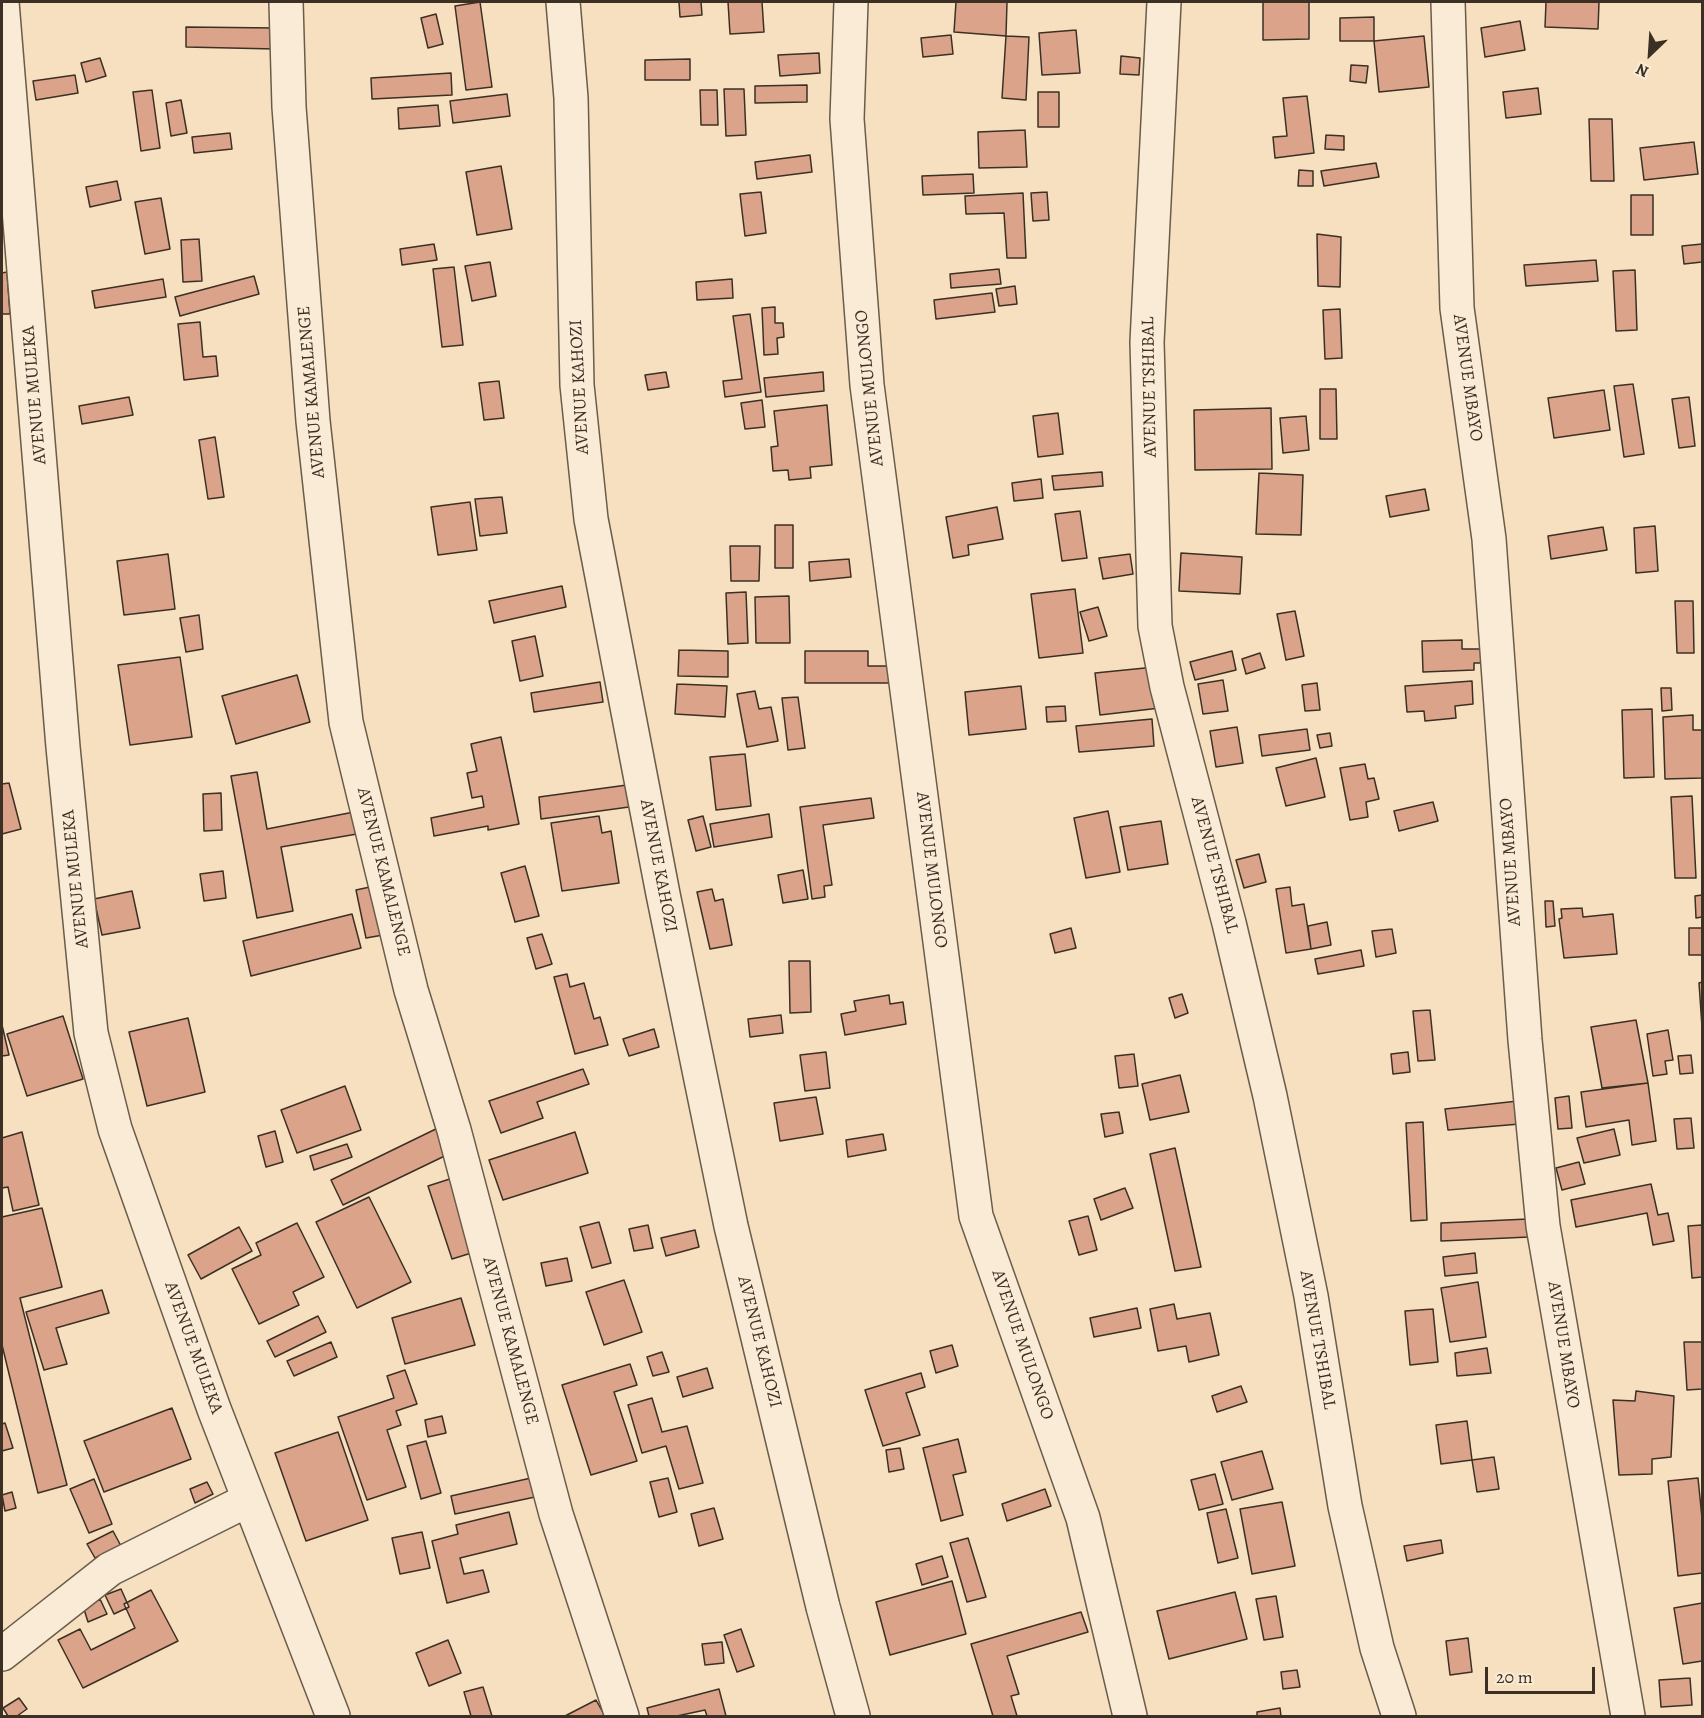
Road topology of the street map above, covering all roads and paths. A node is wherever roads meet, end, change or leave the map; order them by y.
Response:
1 (2, 2) edge
2 (286, 2) edge
3 (563, 2) edge
4 (851, 2) edge
5 (1164, 2) edge
6 (1448, 2) edge
7 (248, 1500) junction
8 (2, 1654) edge
9 (333, 1716) edge
10 (622, 1716) edge
11 (853, 1716) edge
12 (1130, 1716) edge
13 (1399, 1716) edge
14 (1628, 1716) edge

1 - 7 street, AVENUE MULEKA
2 - 10 street, AVENUE KAMALENGE
3 - 11 street, AVENUE KAHOZI
4 - 12 street, AVENUE MULONGO
5 - 13 street, AVENUE TSHIBAL
6 - 14 street, AVENUE MBAYO
7 - 8 street
7 - 9 street, AVENUE MULEKA

